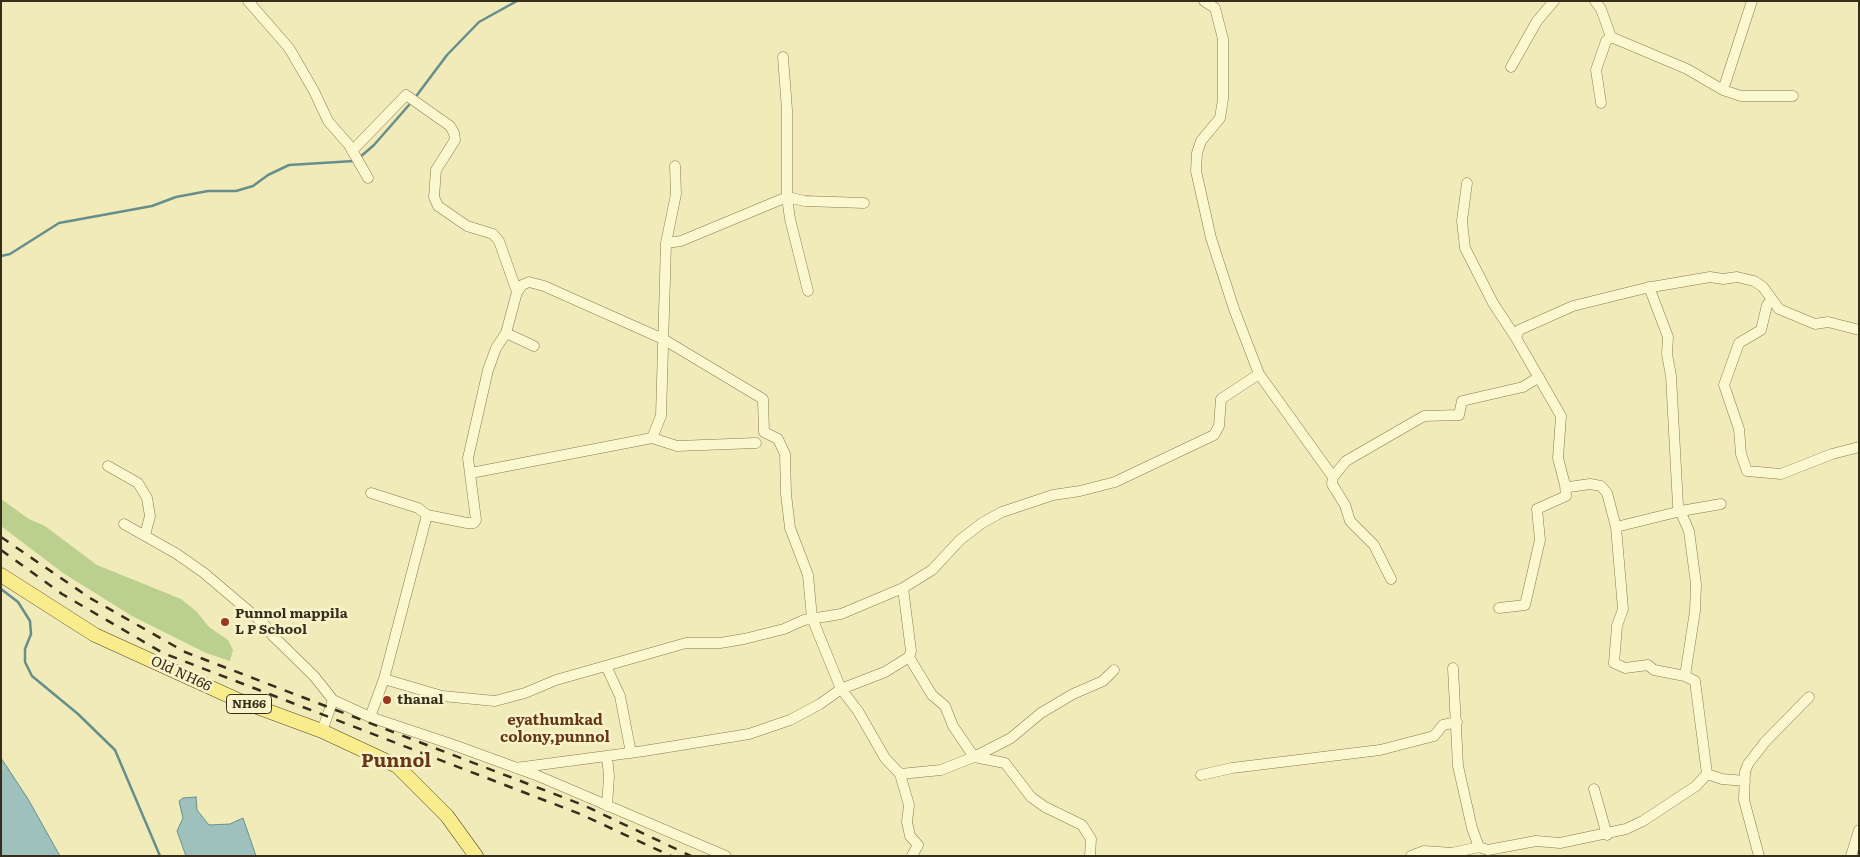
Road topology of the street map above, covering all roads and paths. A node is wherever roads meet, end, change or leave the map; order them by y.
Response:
1 (248, 1) edge
2 (1204, 1) edge
3 (1554, 1) edge
4 (1596, 1) edge
5 (1752, 1) edge
6 (1611, 37) junction
7 (783, 57) dead end
8 (1511, 67) dead end
9 (1723, 90) junction
10 (1792, 96) dead end
11 (1601, 103) dead end
12 (355, 157) junction
13 (675, 166) dead end
14 (368, 178) dead end
15 (1468, 183) dead end
16 (787, 197) junction
17 (864, 203) dead end
18 (666, 243) junction
19 (1650, 287) junction
20 (808, 291) dead end
21 (517, 292) junction
22 (1772, 300) junction
23 (1859, 330) edge
24 (506, 333) junction
25 (1516, 338) junction
26 (663, 339) junction
27 (534, 346) dead end
28 (1259, 374) junction
29 (1539, 378) junction
30 (652, 438) junction
31 (756, 442) dead end
32 (1859, 447) edge
33 (108, 466) dead end
34 (471, 473) junction
35 (1332, 477) junction
36 (1564, 484) junction
37 (371, 493) dead end
38 (1721, 504) dead end
39 (1681, 511) junction
40 (427, 514) junction
41 (124, 524) dead end
42 (1616, 527) junction
43 (145, 535) junction
44 (1, 575) edge
45 (1391, 580) dead end
46 (902, 588) junction
47 (1500, 608) dead end
48 (812, 618) junction
49 (909, 657) junction
50 (606, 666) junction
51 (1453, 668) dead end
52 (1114, 670) dead end
53 (1685, 676) junction
54 (384, 679) junction
55 (842, 689) junction
56 (1809, 697) dead end
57 (333, 700) junction
58 (370, 717) junction
59 (1457, 722) junction
60 (322, 731) junction
61 (632, 753) junction
62 (607, 757) junction
63 (974, 757) junction
64 (516, 768) junction
65 (900, 774) junction
66 (1707, 774) junction
67 (1201, 775) dead end
68 (1745, 781) junction
69 (1594, 789) dead end
70 (607, 806) junction
71 (1859, 830) edge
72 (1607, 835) junction
73 (1479, 847) junction
74 (1453, 854) edge
75 (476, 856) edge
76 (726, 856) edge
77 (912, 856) edge
78 (1090, 856) edge
79 (1411, 856) edge
80 (1759, 856) edge
81 (1851, 856) edge

1 - 12 street
2 - 28 street
3 - 8 street
4 - 6 street
5 - 9 street
6 - 9 street
6 - 11 street
7 - 16 street
9 - 10 street
12 - 14 street
12 - 21 street
13 - 18 street
15 - 25 street
16 - 17 street
16 - 18 street
16 - 20 street
18 - 26 street
19 - 22 street
19 - 25 street
19 - 39 street
21 - 24 street
21 - 26 street
22 - 23 street
22 - 32 street
24 - 27 street
24 - 34 street
25 - 29 street
26 - 30 street
26 - 48 street
28 - 35 street
28 - 46 street
29 - 35 street
29 - 36 street
30 - 31 street
30 - 34 street
33 - 43 street
34 - 40 street
35 - 45 street
36 - 42 street
36 - 47 street
37 - 40 street
38 - 39 street
39 - 42 street
39 - 53 street
40 - 54 street
41 - 43 street
42 - 53 street
43 - 57 street
44 - 60 main road, Old NH66 / NH66
46 - 48 street
46 - 49 street
48 - 50 street
48 - 55 street
49 - 55 street
49 - 63 street
50 - 54 street
50 - 61 street
51 - 59 street
52 - 63 street
53 - 66 street
54 - 58 street
55 - 61 street
55 - 65 street
56 - 68 street
57 - 58 street
57 - 60 street
58 - 64 street
59 - 67 street
59 - 73 street
60 - 75 main road, Old NH66 / NH66
61 - 62 street
62 - 64 street
62 - 70 street
63 - 65 street
63 - 78 street
64 - 70 street
65 - 77 street
66 - 68 street
66 - 72 street
68 - 80 street
69 - 72 street
70 - 76 street
71 - 81 street
72 - 73 street
73 - 74 street
74 - 79 street

